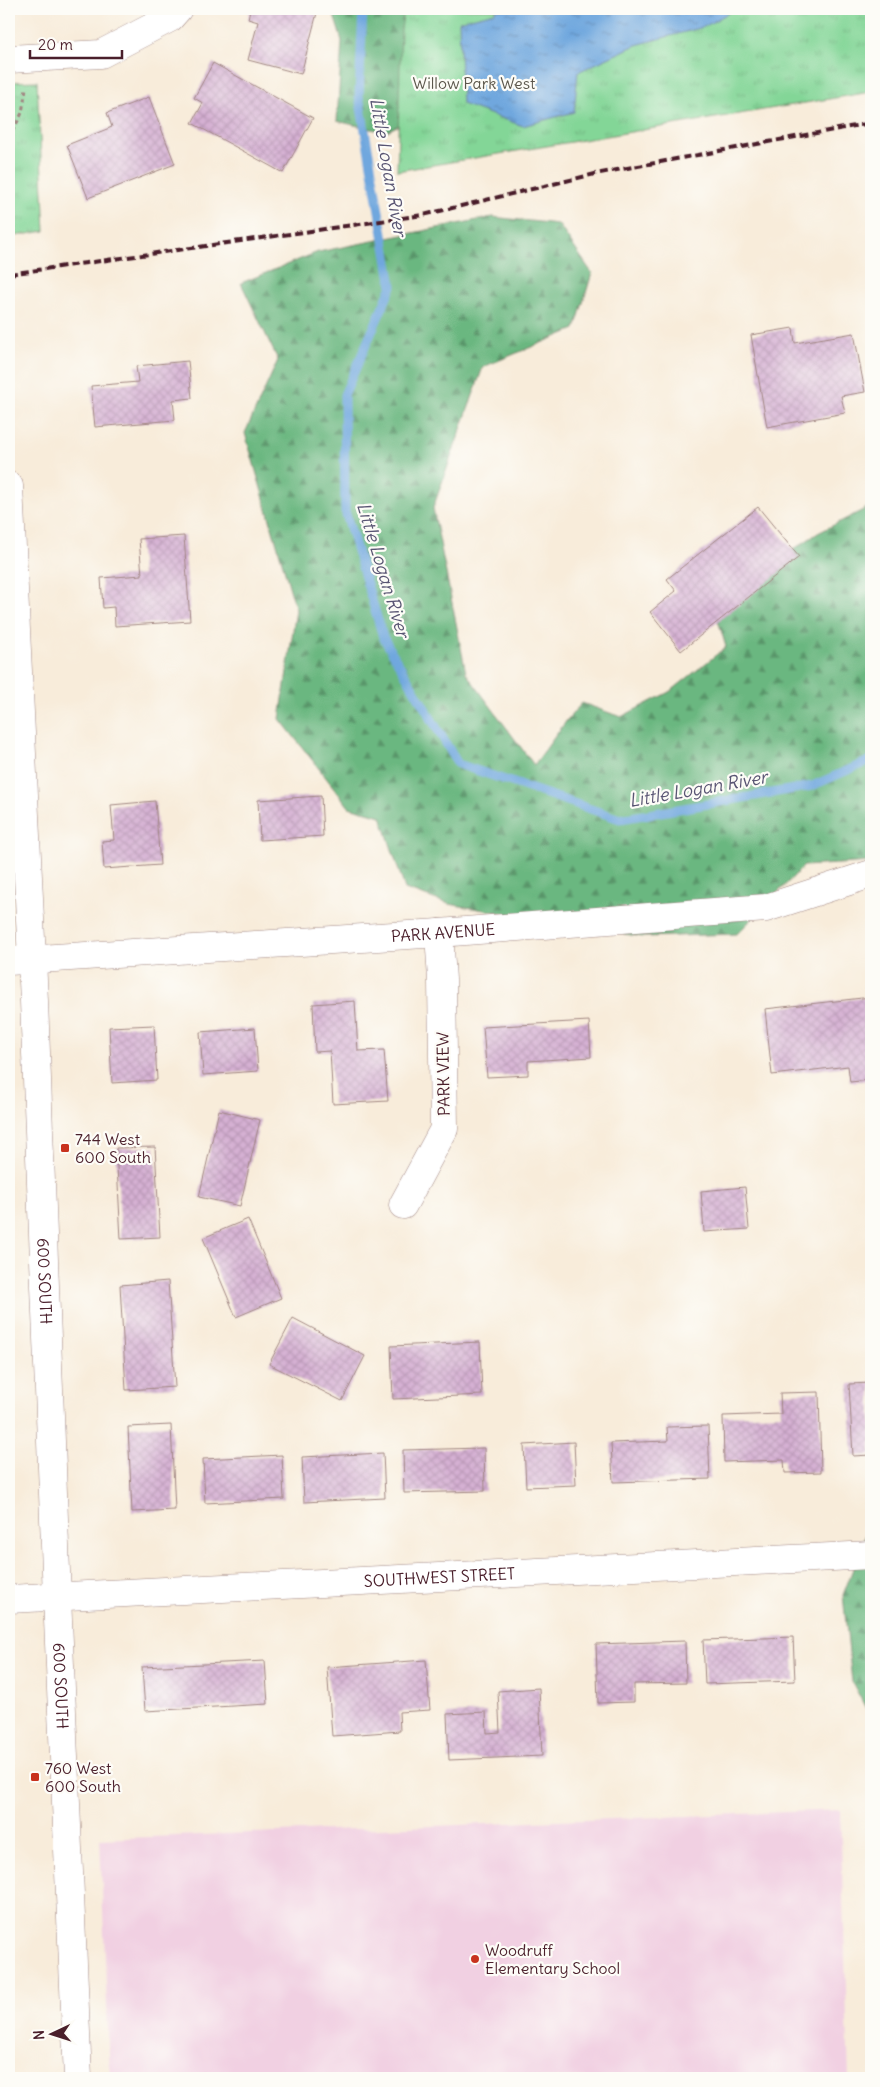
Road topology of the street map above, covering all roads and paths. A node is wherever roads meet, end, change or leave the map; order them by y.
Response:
1 (178, 9) edge
2 (9, 59) edge
3 (26, 83) dead end
4 (9, 138) edge
5 (9, 486) edge
6 (871, 874) edge
7 (439, 933) junction
8 (20, 961) edge
9 (403, 1205) dead end
10 (871, 1555) edge
11 (57, 1597) junction
12 (9, 1599) edge
13 (78, 2078) edge

1 - 2 street
3 - 4 path
5 - 8 street, 600 SOUTH
6 - 7 street, PARK AVENUE
7 - 8 street, PARK AVENUE
7 - 9 street, PARK VIEW
8 - 11 street, 600 SOUTH
10 - 11 street, SOUTHWEST STREET
11 - 12 street, SOUTHWEST STREET
11 - 13 street, 600 SOUTH

